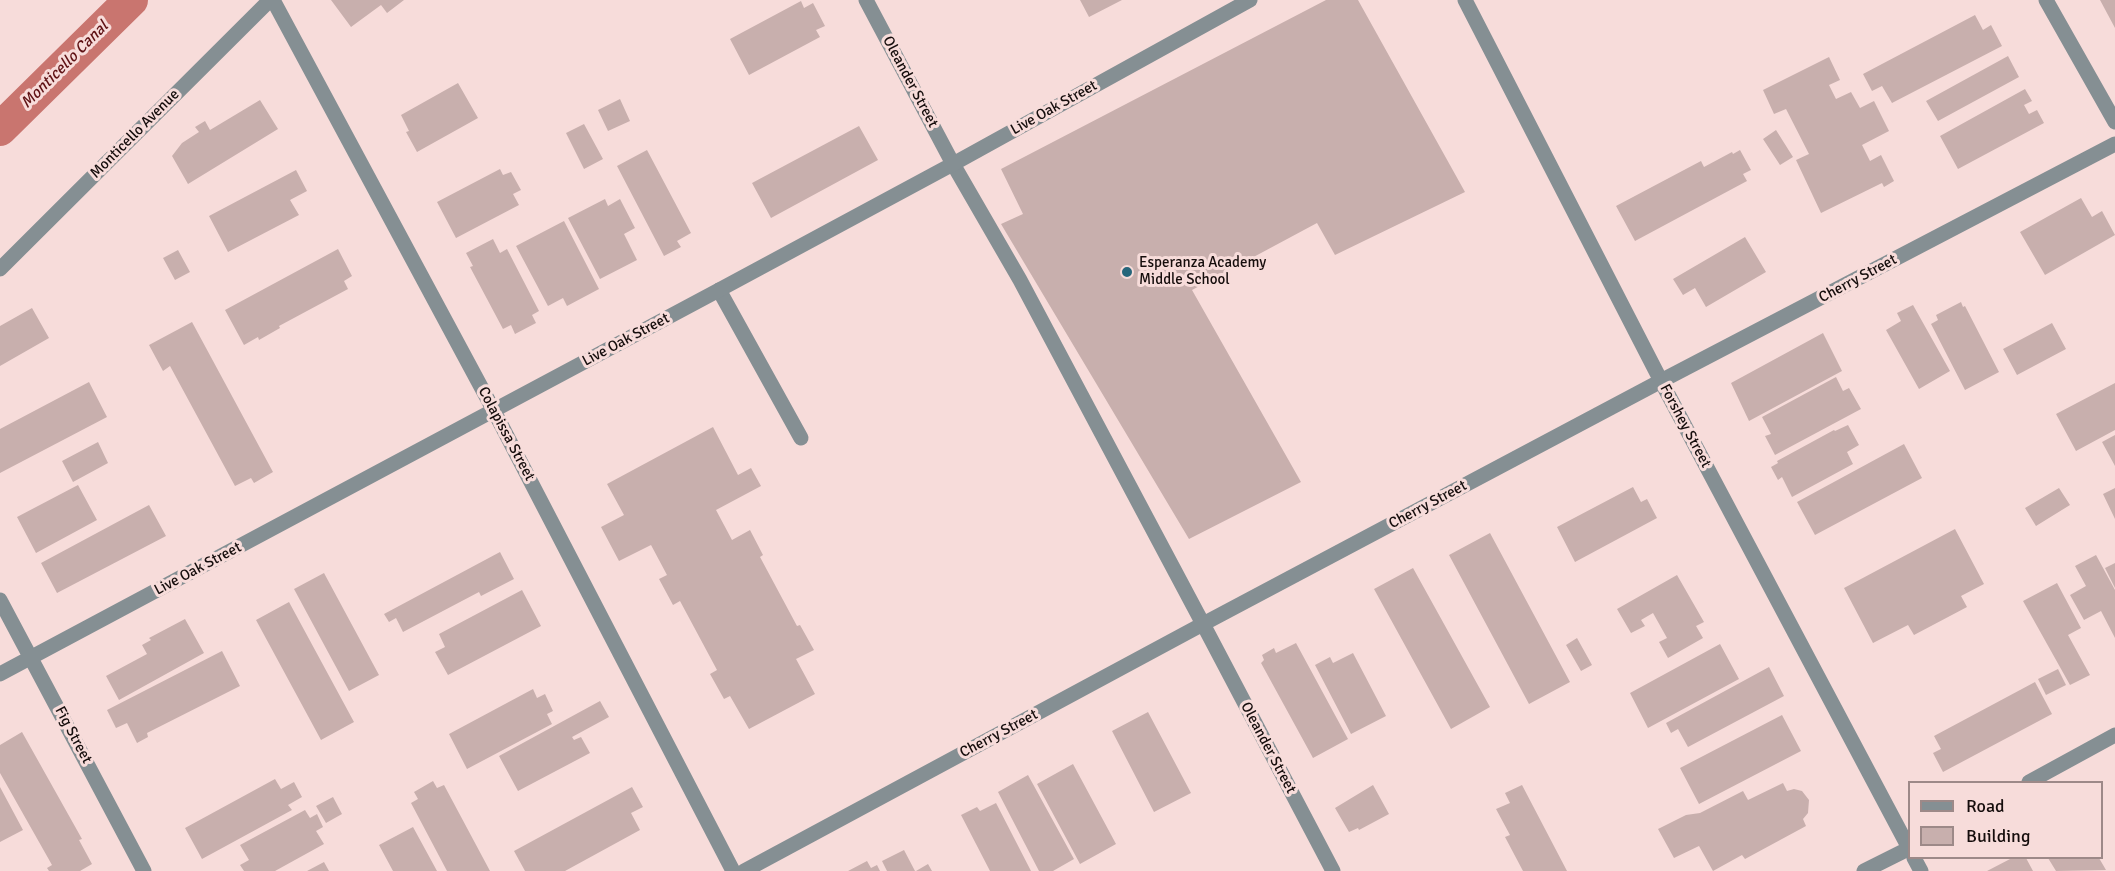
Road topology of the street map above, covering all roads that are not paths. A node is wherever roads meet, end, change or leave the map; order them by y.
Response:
1 (272, 0) edge
2 (866, 0) edge
3 (1250, 0) edge
4 (1465, 0) edge
5 (2046, 0) edge
6 (2115, 122) edge
7 (2115, 144) edge
8 (953, 164) junction
9 (0, 269) edge
10 (719, 290) junction
11 (1661, 381) junction
12 (495, 411) junction
13 (801, 438) dead end
14 (0, 600) edge
15 (1203, 624) junction
16 (32, 657) junction
17 (0, 674) edge
18 (2115, 735) edge
19 (2033, 781) edge
20 (1908, 847) edge
21 (1908, 849) edge
22 (144, 871) edge
23 (733, 871) edge
24 (744, 871) edge
25 (1334, 871) edge
26 (1864, 871) edge

1 - 9 street, Monticello Avenue
1 - 12 street, Colapissa Street
2 - 8 street, Oleander Street
3 - 8 street, Live Oak Street
4 - 11 street, Forshey Street
5 - 6 street
7 - 11 street, Cherry Street
8 - 10 street, Live Oak Street
8 - 15 street, Oleander Street
10 - 12 street, Live Oak Street
10 - 13 street
11 - 15 street, Cherry Street
11 - 20 street, Forshey Street
12 - 16 street, Live Oak Street
12 - 23 street, Colapissa Street
14 - 16 street, Fig Street
15 - 24 street, Cherry Street
15 - 25 street, Oleander Street
16 - 17 street, Live Oak Street
16 - 22 street, Fig Street
18 - 19 street
21 - 26 street

